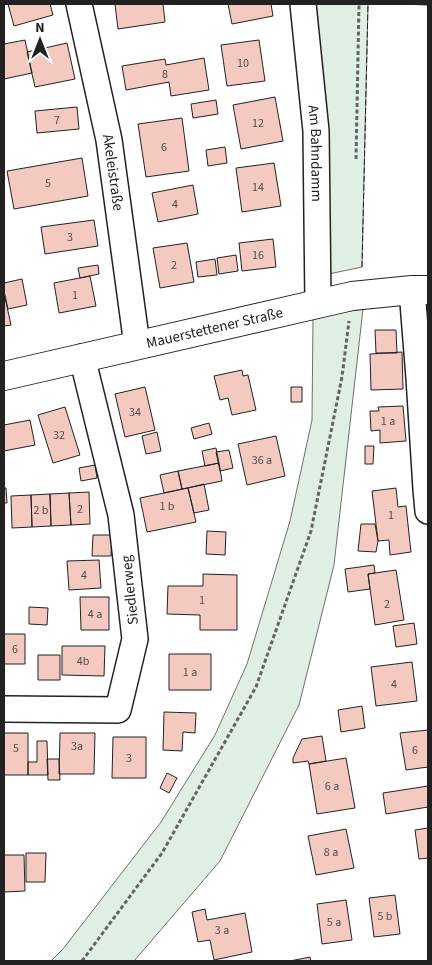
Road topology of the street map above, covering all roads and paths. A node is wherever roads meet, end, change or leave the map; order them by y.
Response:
1 (79, 4) edge
2 (303, 4) edge
3 (359, 4) edge
4 (356, 159) dead end
5 (420, 290) edge
6 (352, 296) junction
7 (318, 303) junction
8 (137, 345) junction
9 (82, 358) junction
10 (4, 376) edge
11 (428, 511) edge
12 (4, 709) edge
13 (82, 961) edge

1 - 8 street, Akeleistraße
2 - 7 street, Am Bahndamm
3 - 4 path
5 - 6 main road, Mauerstettener Straße
5 - 11 street
6 - 7 main road, Mauerstettener Straße
6 - 13 path
7 - 8 main road, Mauerstettener Straße
8 - 9 main road, Mauerstettener Straße
9 - 10 main road, Mauerstettener Straße
9 - 12 street, Siedlerweg

